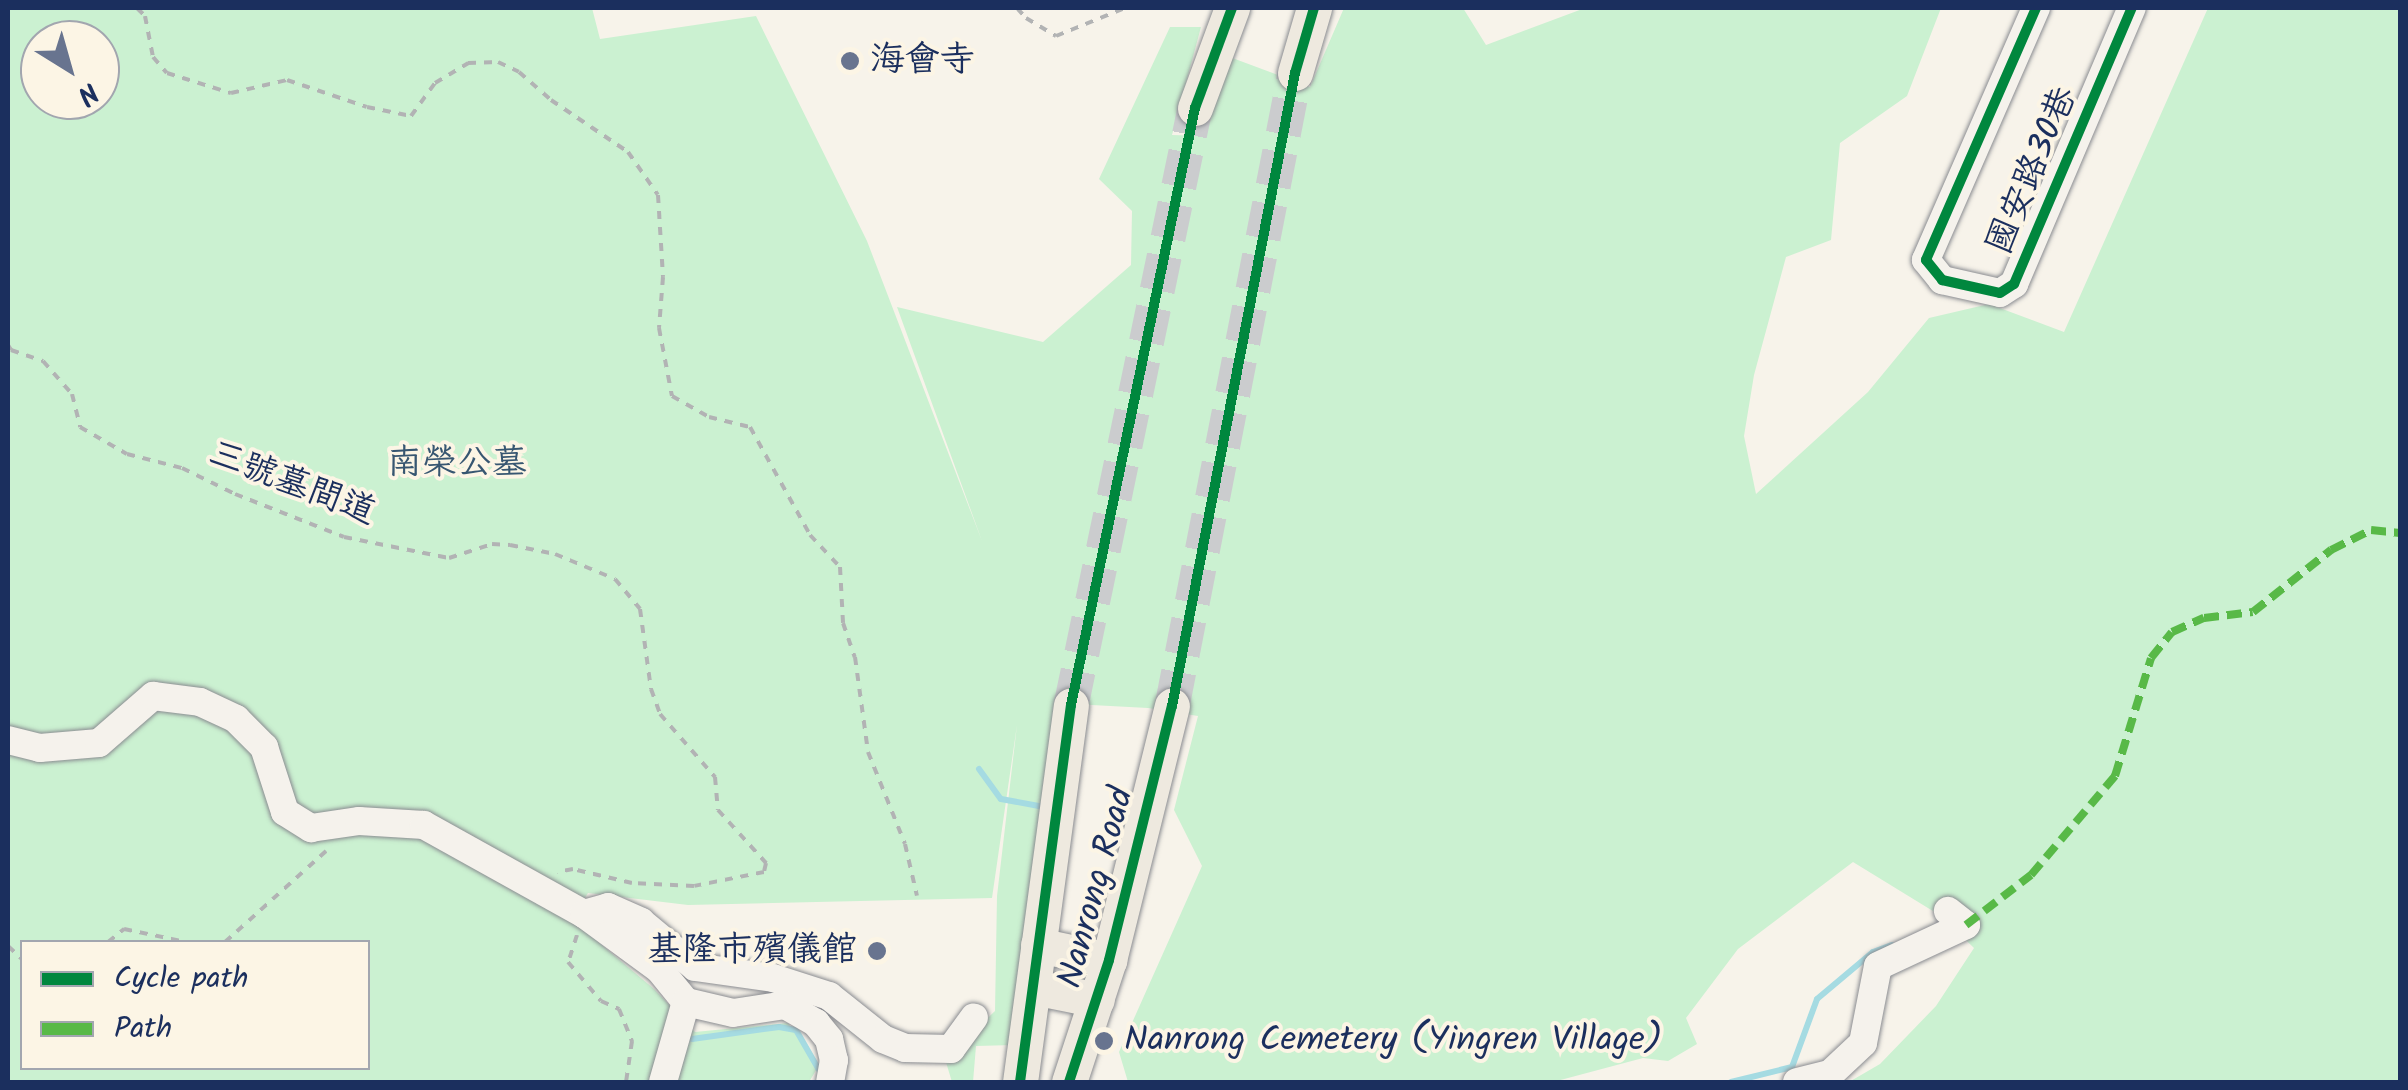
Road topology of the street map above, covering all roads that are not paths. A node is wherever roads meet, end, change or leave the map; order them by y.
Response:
1 (1232, 8) edge
2 (2036, 8) edge
3 (2132, 8) edge
4 (1304, 13) edge
5 (1295, 73) tunnel mouth
6 (1195, 108) tunnel mouth
7 (1071, 705) tunnel mouth
8 (1172, 706) tunnel mouth
9 (8, 740) edge
10 (584, 914) junction
11 (1956, 922) dead end
12 (1038, 945) junction
13 (1109, 960) junction
14 (1034, 987) junction
15 (1098, 1000) junction
16 (686, 1002) junction
17 (974, 1018) dead end
18 (663, 1082) edge
19 (830, 1082) edge
20 (1020, 1082) edge
21 (1069, 1082) edge
22 (1796, 1082) edge

1 - 6 main road
2 - 3 street, 國安路30巷
4 - 5 main road
7 - 12 main road, Nanrong Road
8 - 13 main road, Nanrong Road
9 - 10 street
10 - 16 street
10 - 17 street
11 - 22 street
12 - 13 main road
12 - 14 main road, Nanrong Road
13 - 15 main road, Nanrong Road
14 - 15 main road
14 - 20 main road, Nanrong Road
15 - 21 main road, Nanrong Road
16 - 18 street
16 - 19 street

